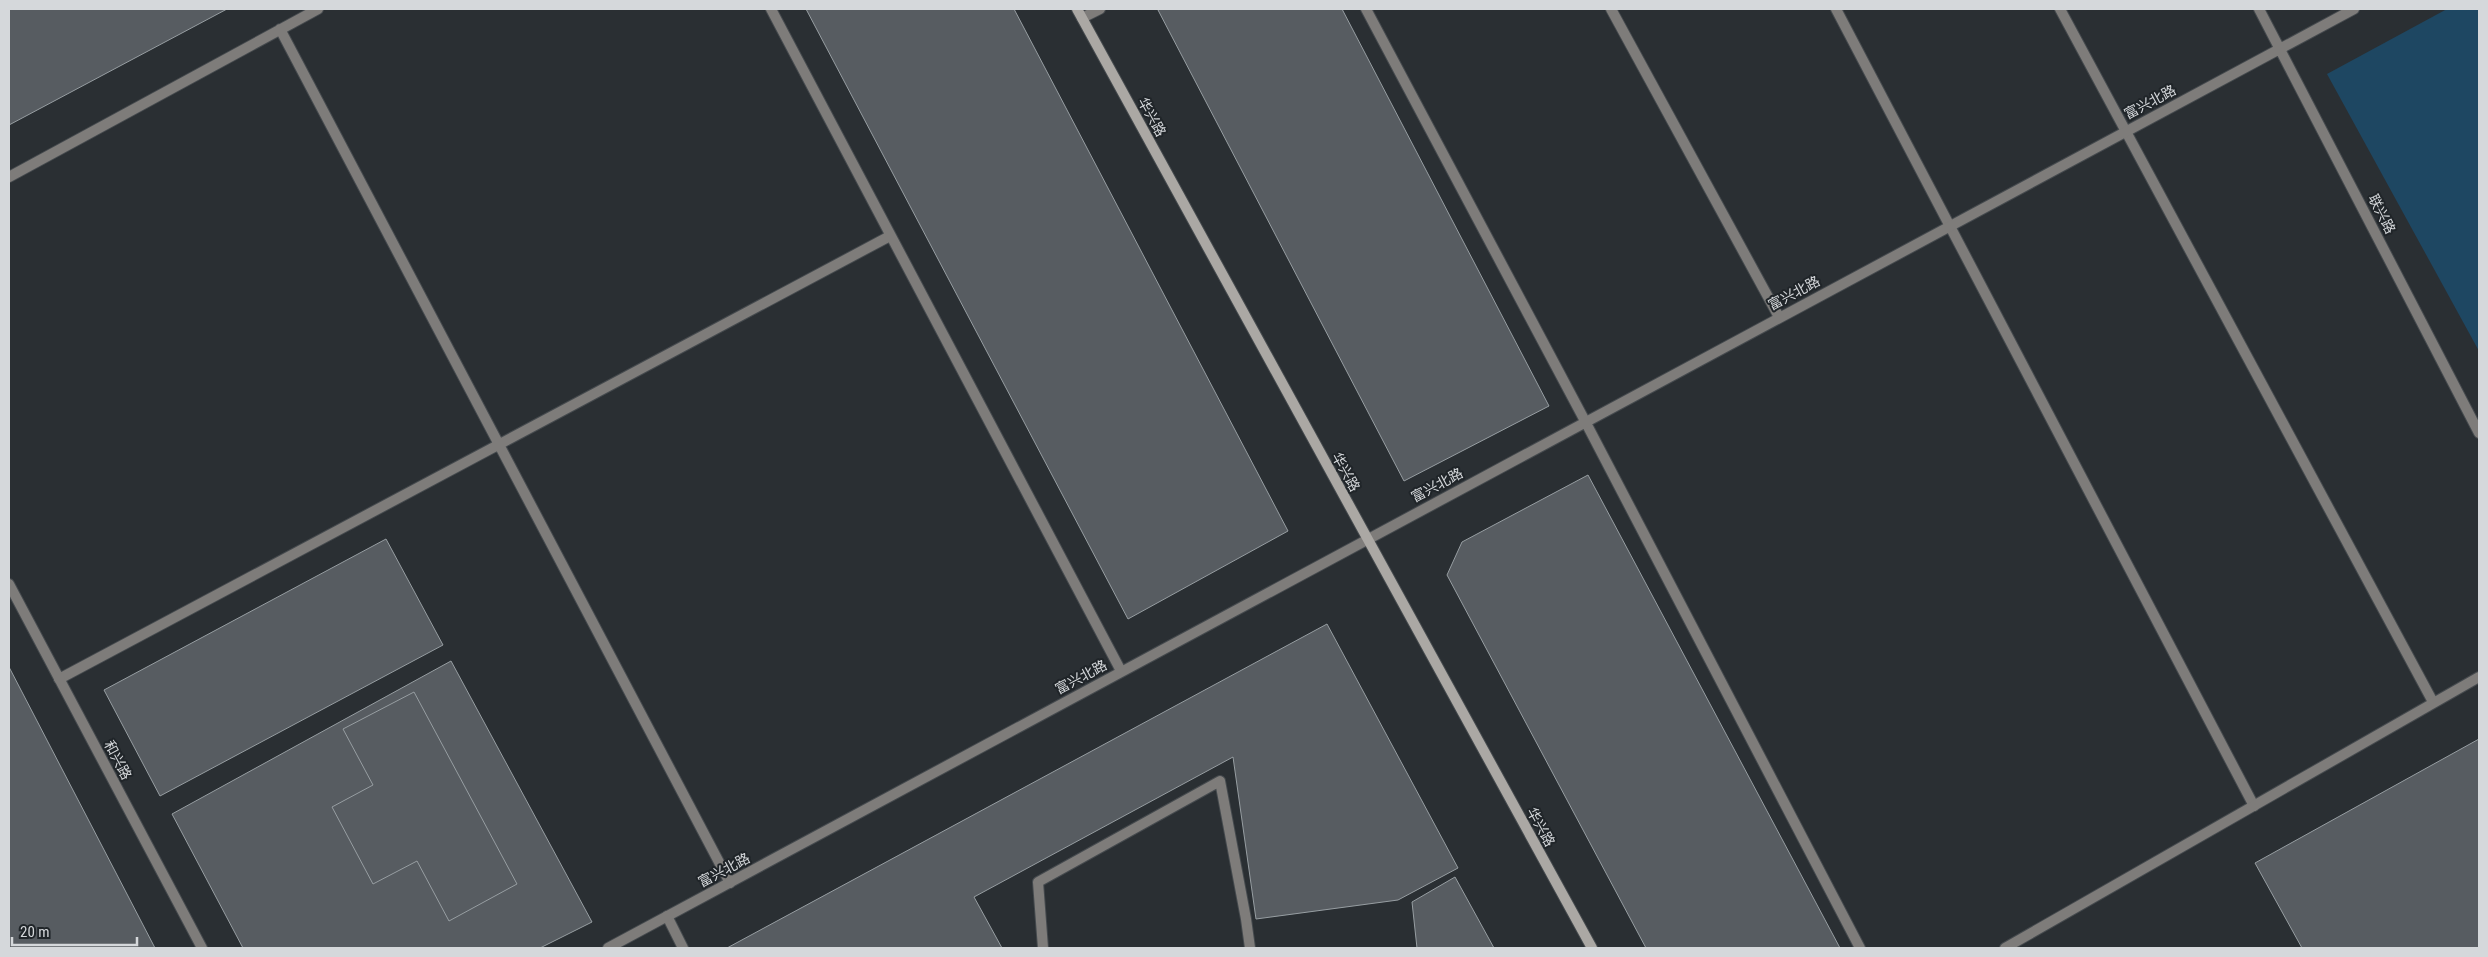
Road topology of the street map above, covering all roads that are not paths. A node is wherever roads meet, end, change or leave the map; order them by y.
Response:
1 (318, 9) edge
2 (771, 9) edge
3 (1077, 9) edge
4 (1100, 9) edge
5 (1366, 9) edge
6 (1611, 9) edge
7 (1836, 9) edge
8 (2060, 9) edge
9 (2259, 9) edge
10 (2354, 9) edge
11 (1082, 18) junction
12 (280, 29) junction
13 (2280, 47) junction
14 (2125, 131) junction
15 (9, 177) edge
16 (1950, 224) junction
17 (890, 236) junction
18 (1779, 317) junction
19 (1585, 421) junction
20 (2479, 433) edge
21 (499, 445) junction
22 (1367, 538) junction
23 (9, 584) edge
24 (1121, 671) junction
25 (2479, 677) edge
26 (60, 679) junction
27 (2433, 702) junction
28 (2254, 806) junction
29 (730, 882) junction
30 (667, 916) junction
31 (202, 948) edge
32 (608, 948) edge
33 (683, 948) edge
34 (1043, 948) edge
35 (1250, 948) edge
36 (1592, 948) edge
37 (1860, 948) edge
38 (2005, 948) edge

1 - 12 street
2 - 17 street
3 - 11 main road, 华兴路
4 - 11 street
5 - 19 street
6 - 18 street
7 - 16 street
8 - 14 street
9 - 13 street, 联兴路
10 - 13 street, 富兴北路
11 - 22 main road, 华兴路
12 - 15 street
12 - 21 street
13 - 14 street, 富兴北路
13 - 20 street, 联兴路
14 - 16 street, 富兴北路
14 - 27 street
16 - 18 street, 富兴北路
16 - 28 street
17 - 21 street
17 - 24 street
18 - 19 street, 富兴北路
19 - 22 street, 富兴北路
19 - 37 street
21 - 26 street
21 - 29 street
22 - 24 street, 富兴北路
22 - 36 main road, 华兴路
23 - 26 street, 和兴路
24 - 29 street, 富兴北路
25 - 27 street
26 - 31 street, 和兴路
27 - 28 street
28 - 38 street
29 - 30 street, 富兴北路
30 - 32 street, 富兴北路
30 - 33 street
34 - 35 street

